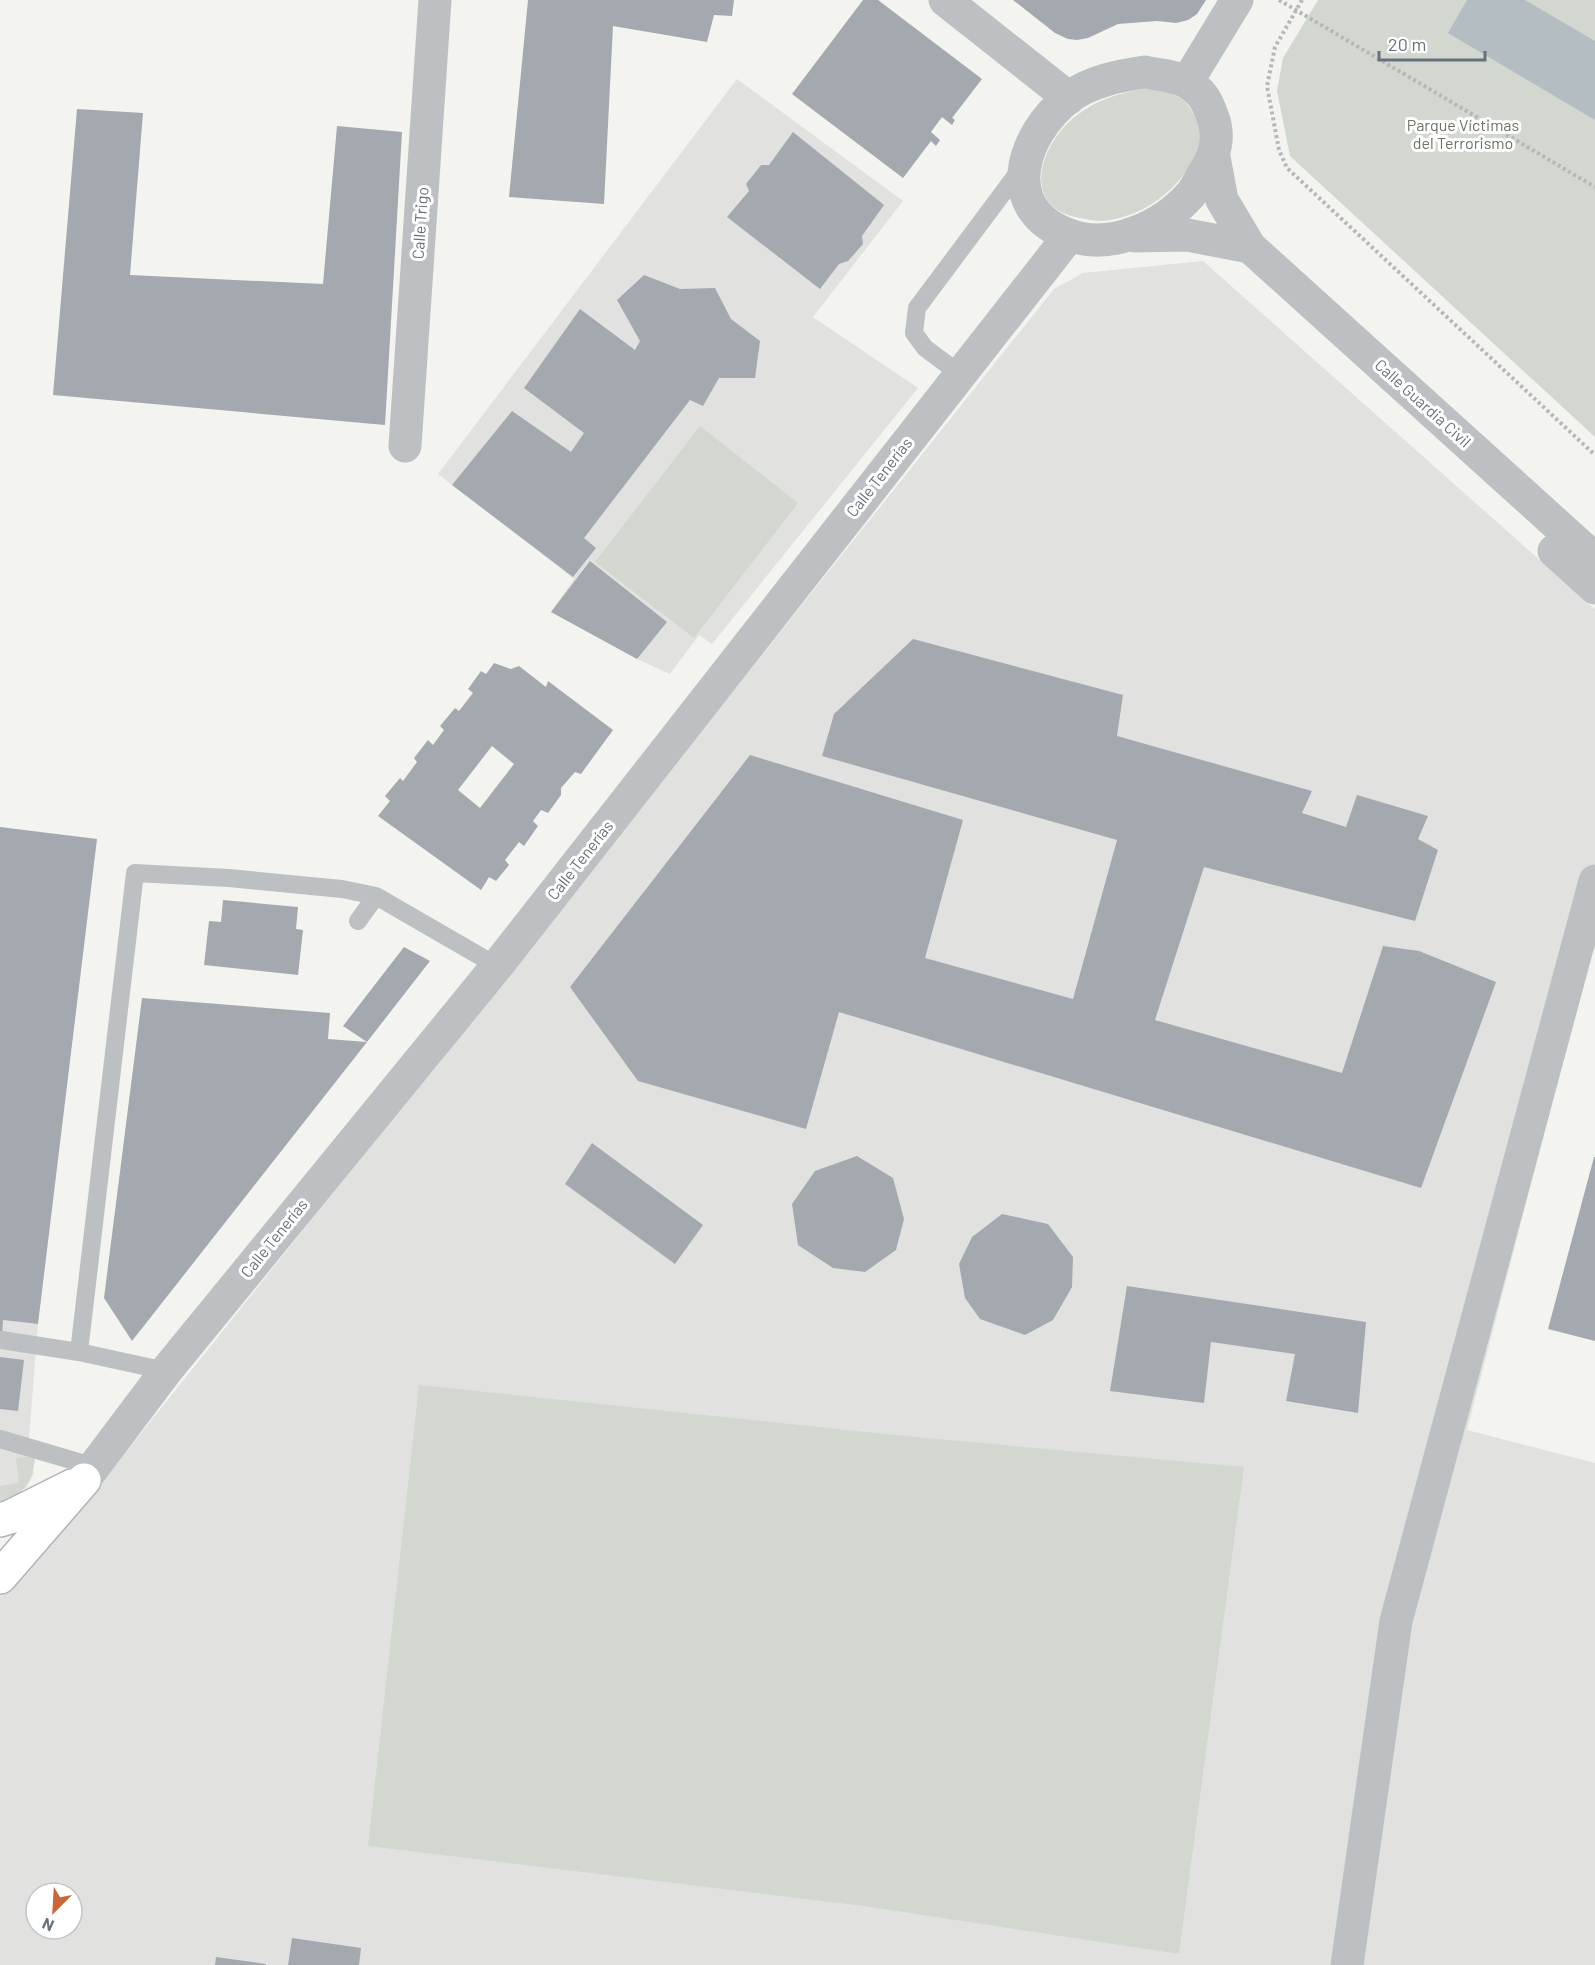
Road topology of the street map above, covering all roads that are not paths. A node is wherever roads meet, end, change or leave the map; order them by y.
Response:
1 (435, 0) edge
2 (945, 0) edge
3 (1237, 0) edge
4 (1187, 82) junction
5 (1069, 98) junction
6 (1214, 157) junction
7 (1026, 162) junction
8 (1070, 236) junction
9 (1126, 236) junction
10 (1250, 247) junction
11 (1376, 361) junction
12 (960, 374) junction
13 (405, 446) dead end
14 (1595, 559) edge
15 (1595, 588) edge
16 (1595, 881) edge
17 (376, 896) junction
18 (358, 921) dead end
19 (497, 966) junction
20 (1, 1340) edge
21 (79, 1352) junction
22 (166, 1371) junction
23 (0, 1439) edge
24 (90, 1474) junction
25 (0, 1520) edge
26 (0, 1577) edge
27 (1347, 1965) edge

1 - 13 street, Calle Trigo
2 - 5 street
3 - 4 street
4 - 5 street
4 - 6 street
5 - 7 street
6 - 9 street
6 - 10 street, Calle Guardia Civil
7 - 8 street
7 - 12 lane
8 - 9 street
8 - 12 street, Calle Tenerías
9 - 10 street
10 - 11 street, Calle Guardia Civil
11 - 14 street, Calle Guardia Civil
11 - 15 street
12 - 19 street, Calle Tenerías
16 - 27 street
17 - 18 lane
17 - 19 lane
17 - 21 lane
19 - 22 street, Calle Tenerías
20 - 21 lane
21 - 22 lane
22 - 24 street, Calle Tenerías
23 - 24 lane
24 - 25 highway
24 - 26 highway

